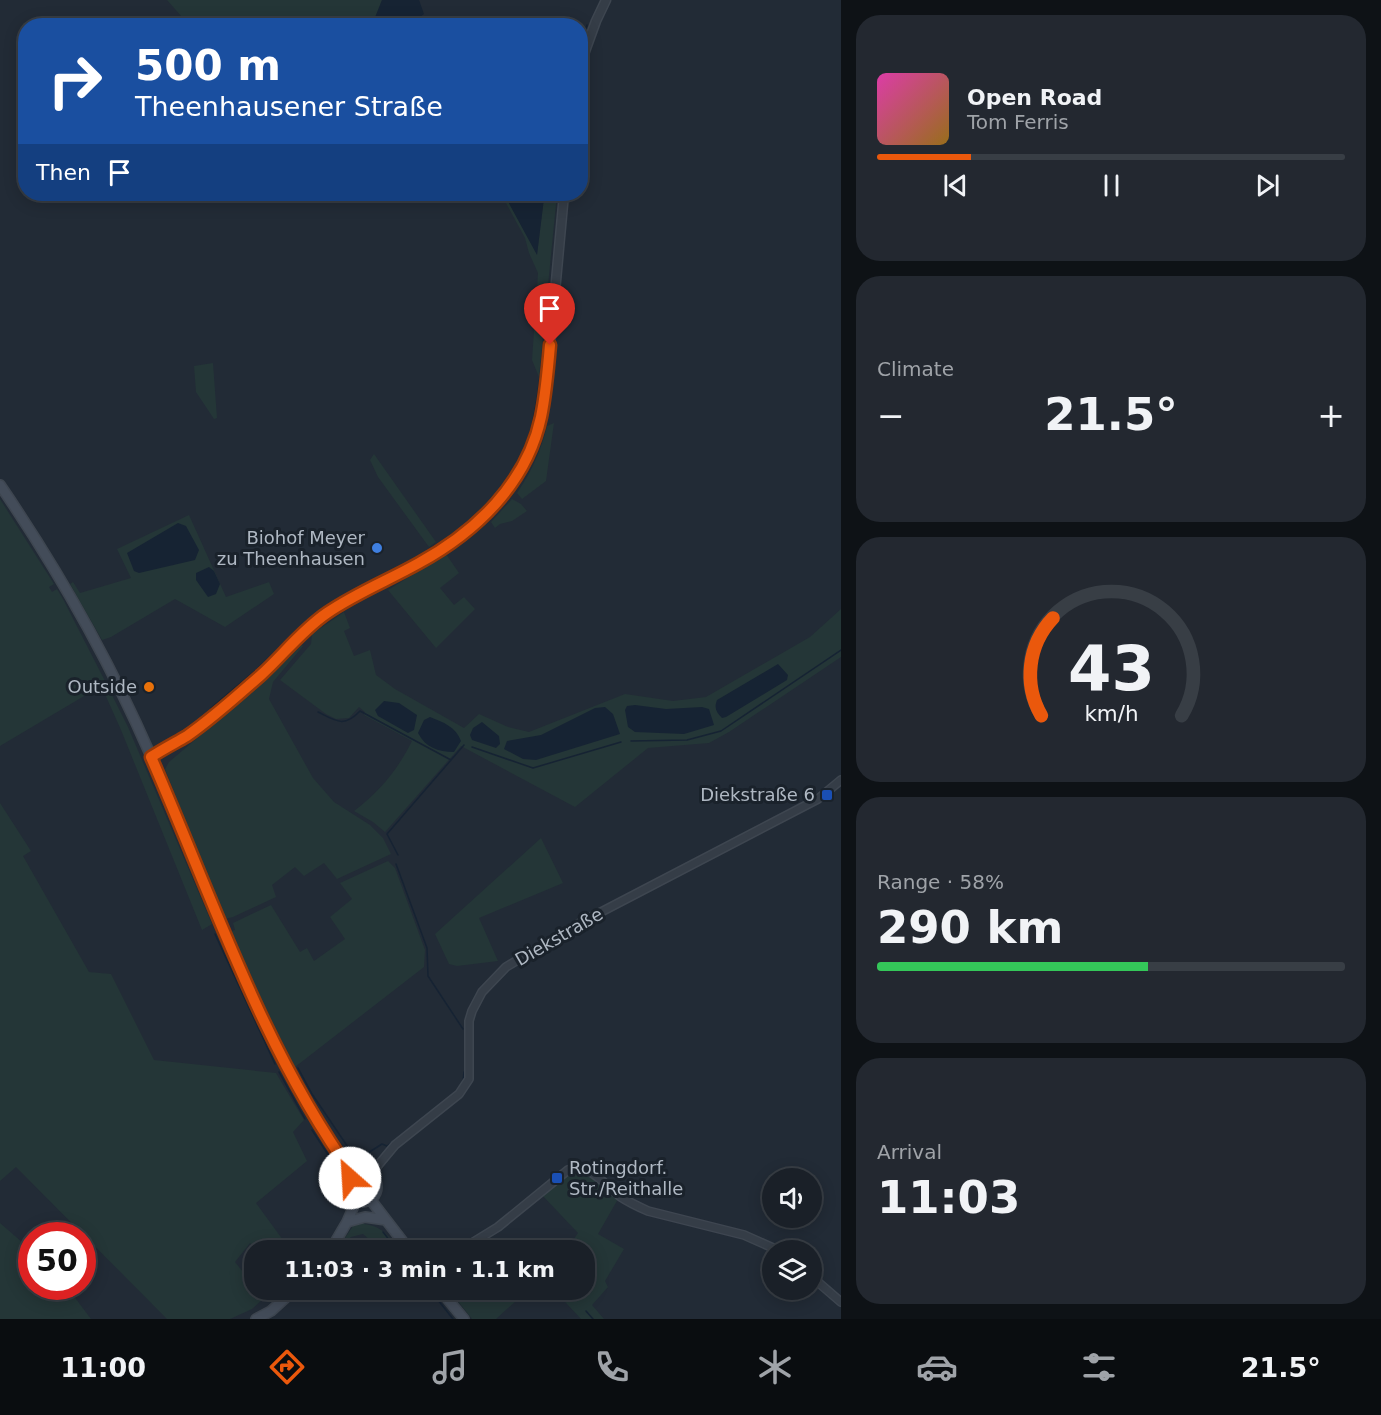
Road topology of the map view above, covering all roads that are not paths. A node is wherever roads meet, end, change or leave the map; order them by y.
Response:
1 (606, 0) edge
2 (588, 43) edge
3 (563, 201) edge
4 (0, 485) edge
5 (151, 757) junction
6 (841, 780) edge
7 (353, 1175) junction
8 (370, 1175) junction
9 (370, 1199) junction
10 (356, 1201) junction
11 (386, 1220) junction
12 (347, 1222) junction
13 (336, 1240) edge
14 (401, 1240) edge
15 (477, 1240) edge
16 (762, 1243) edge
17 (822, 1286) edge
18 (283, 1300) edge
19 (448, 1300) edge
20 (841, 1302) edge
21 (256, 1319) edge
22 (464, 1319) edge

1 - 2 street
3 - 5 street
4 - 5 main road
5 - 7 main road
6 - 8 street, Diekstraße
7 - 8 main road
7 - 10 main road
8 - 9 main road
9 - 10 main road
9 - 11 main road
10 - 12 main road
11 - 12 main road
11 - 14 main road
12 - 13 main road
15 - 16 street
17 - 20 street
18 - 21 main road
19 - 22 main road

